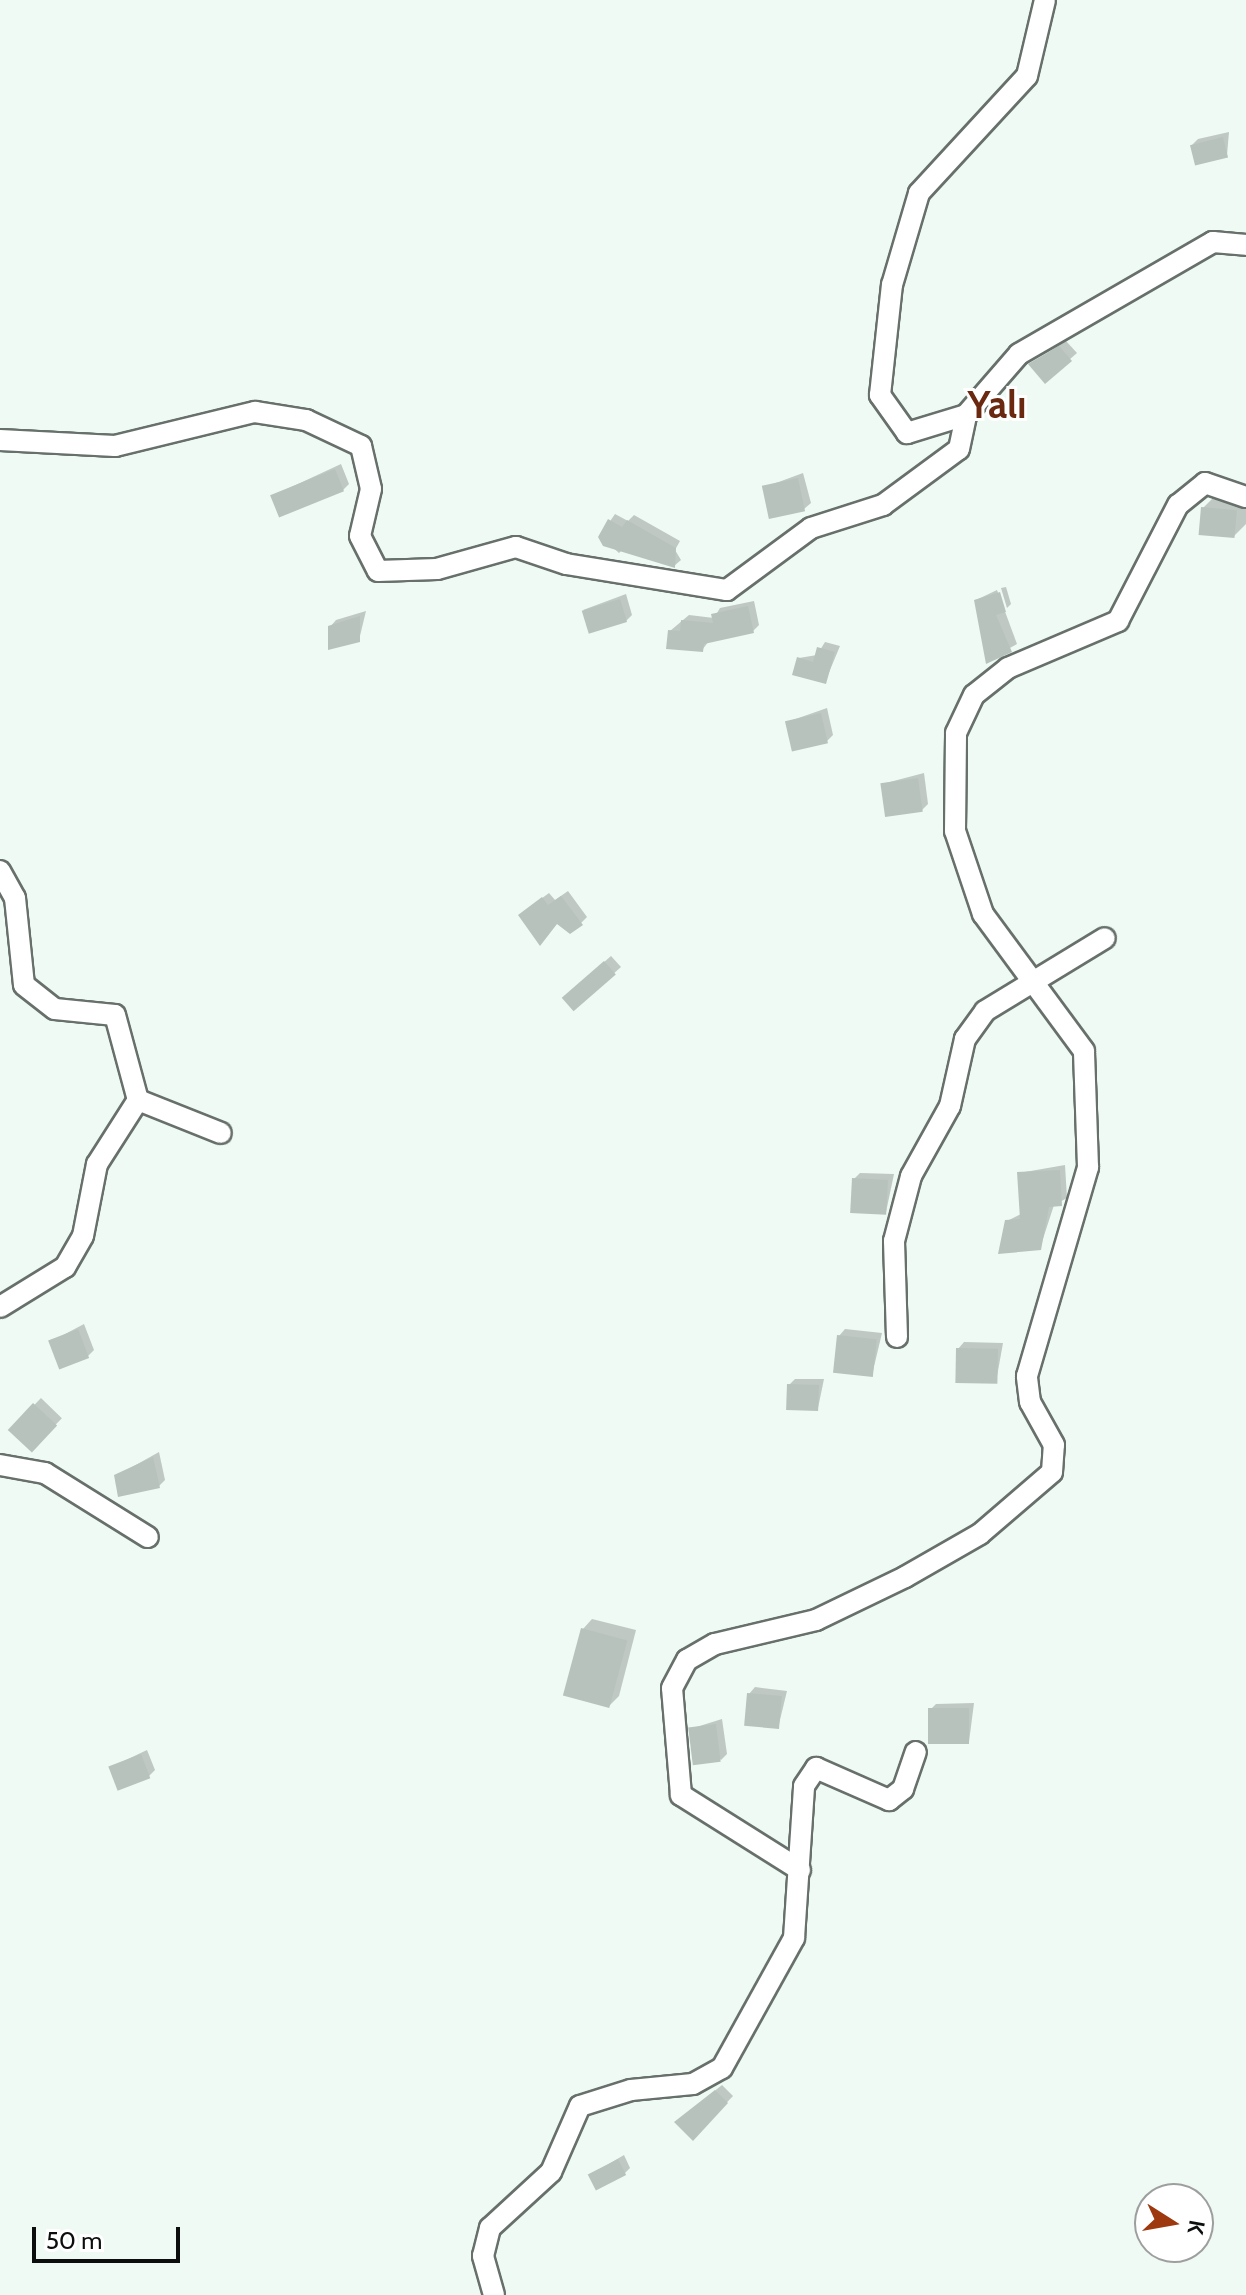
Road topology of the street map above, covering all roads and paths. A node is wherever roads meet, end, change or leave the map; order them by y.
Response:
1 (1045, 0) edge
2 (1246, 245) edge
3 (966, 415) junction
4 (0, 440) edge
5 (1246, 497) edge
6 (0, 871) edge
7 (1105, 938) dead end
8 (1033, 981) junction
9 (138, 1100) junction
10 (221, 1133) dead end
11 (0, 1307) edge
12 (897, 1337) dead end
13 (0, 1465) edge
14 (148, 1537) dead end
15 (916, 1752) dead end
16 (800, 1870) junction
17 (494, 2295) edge

1 - 3 street
2 - 3 street
3 - 4 street
5 - 8 street
6 - 9 street
7 - 8 street
8 - 12 street
8 - 16 street
9 - 10 street
9 - 11 street
13 - 14 street
15 - 16 street
16 - 17 street

